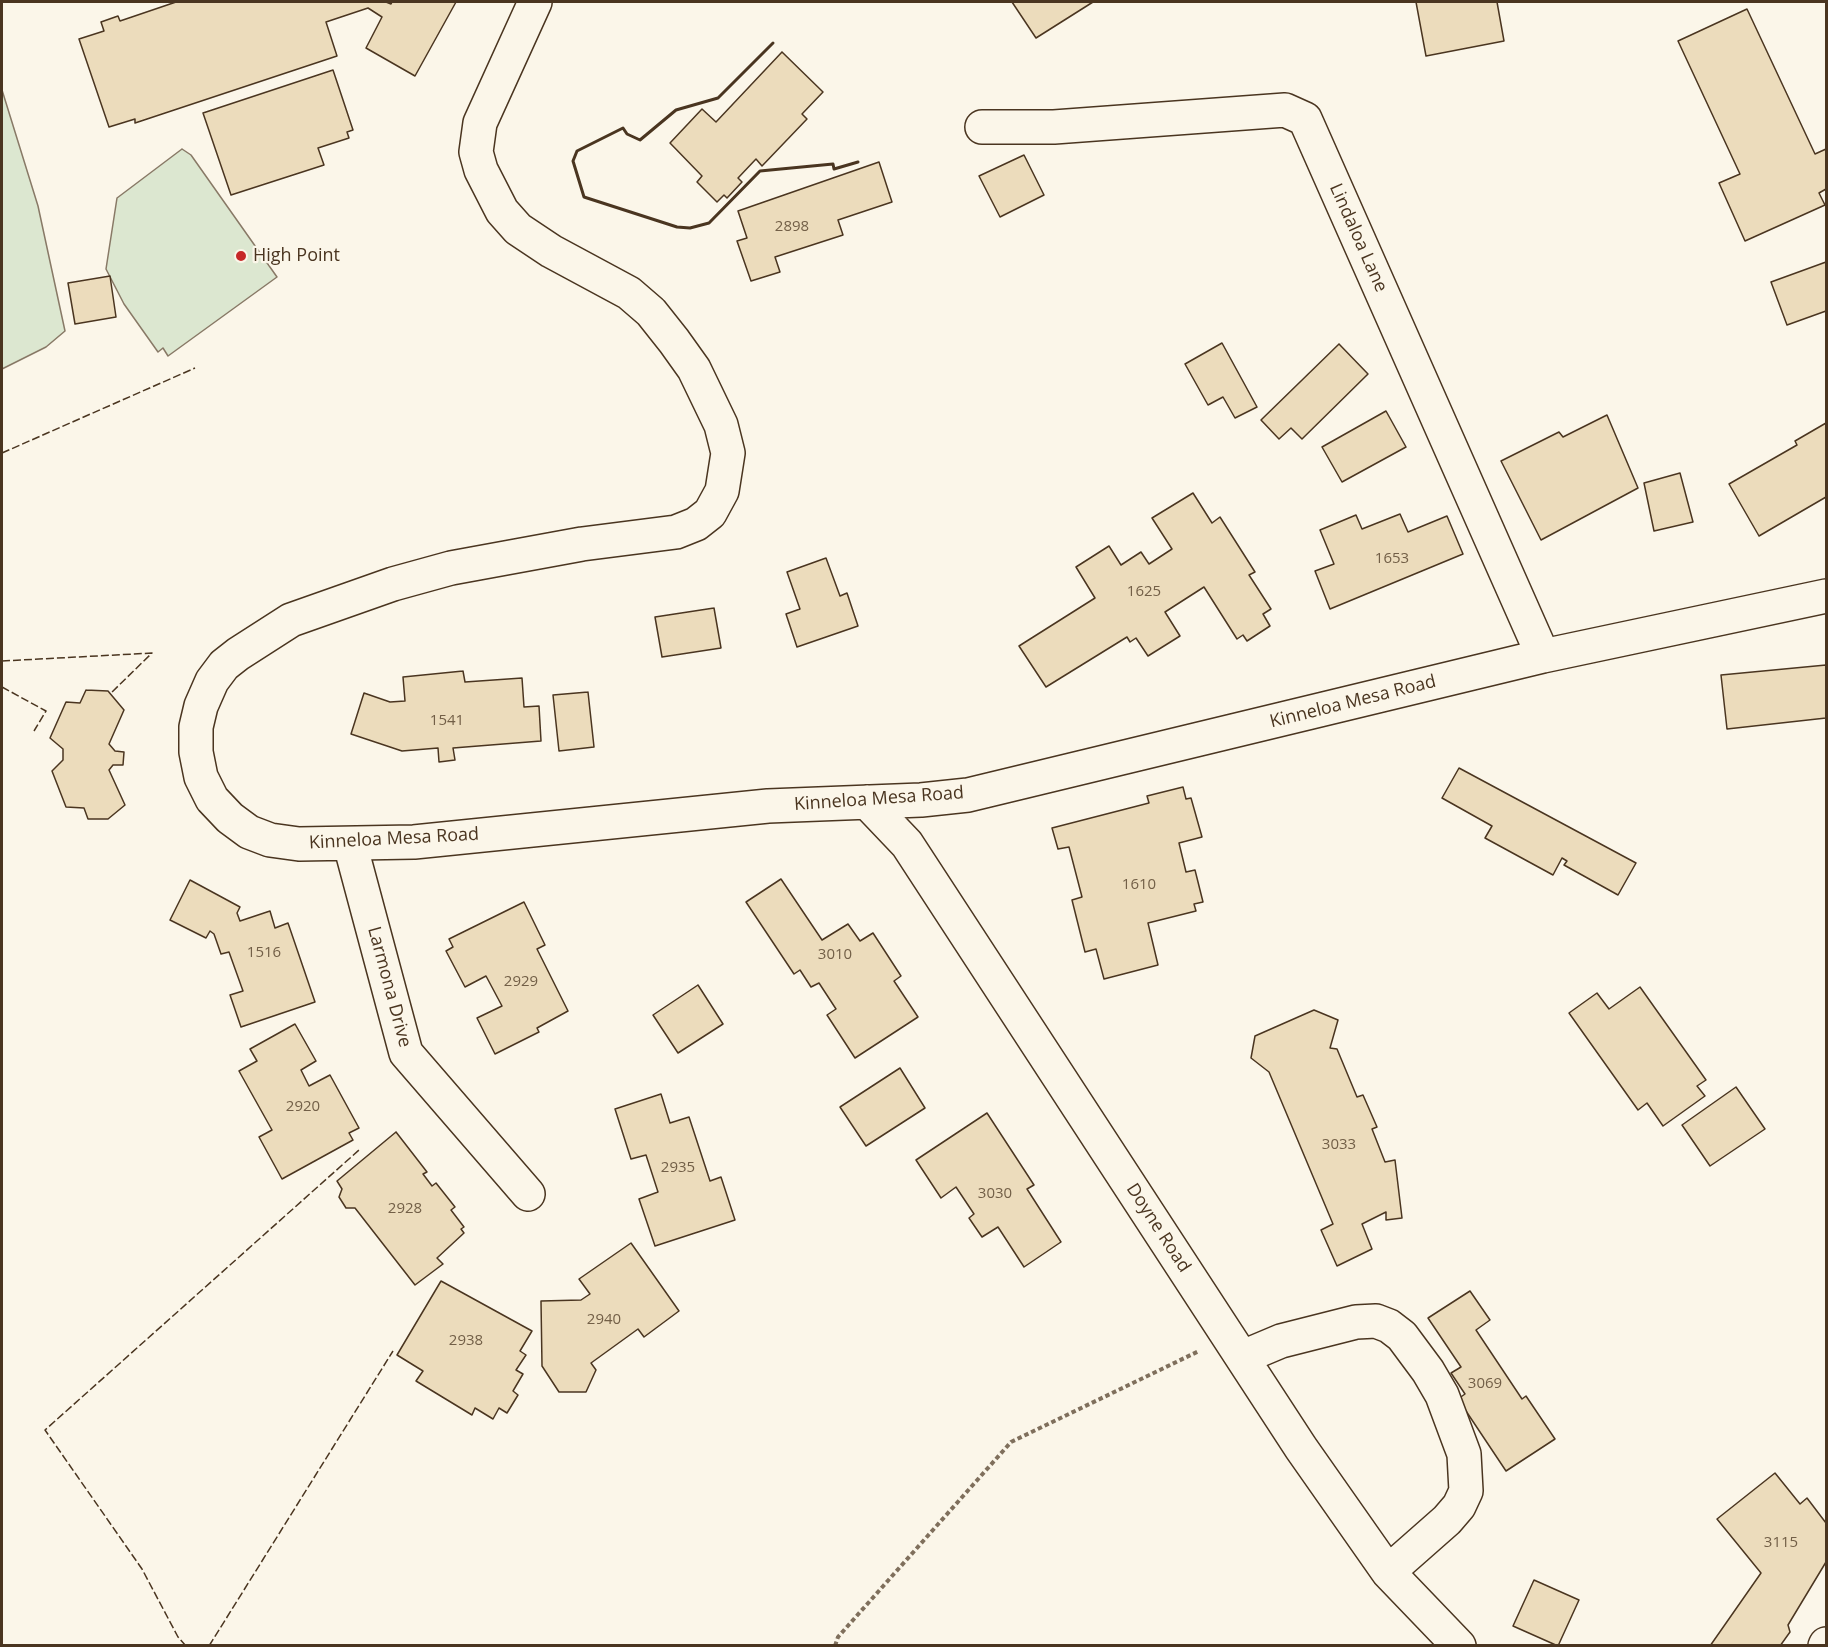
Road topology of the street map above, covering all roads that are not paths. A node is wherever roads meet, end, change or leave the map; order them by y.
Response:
1 (535, 2) edge
2 (982, 127) dead end
3 (1827, 596) edge
4 (1543, 656) junction
5 (867, 802) junction
6 (350, 844) junction
7 (528, 1194) dead end
8 (1236, 1347) junction
9 (1388, 1572) junction
10 (1460, 1646) edge

1 - 6 street, Kinneloa Mesa Road
2 - 4 street, Lindaloa Lane
3 - 4 street, Kinneloa Mesa Road
4 - 5 street, Kinneloa Mesa Road
5 - 6 street, Kinneloa Mesa Road
5 - 8 street, Doyne Road
6 - 7 street, Larmona Drive
8 - 9 street, Doyne Road
8 - 9 street
9 - 10 street, Doyne Road

